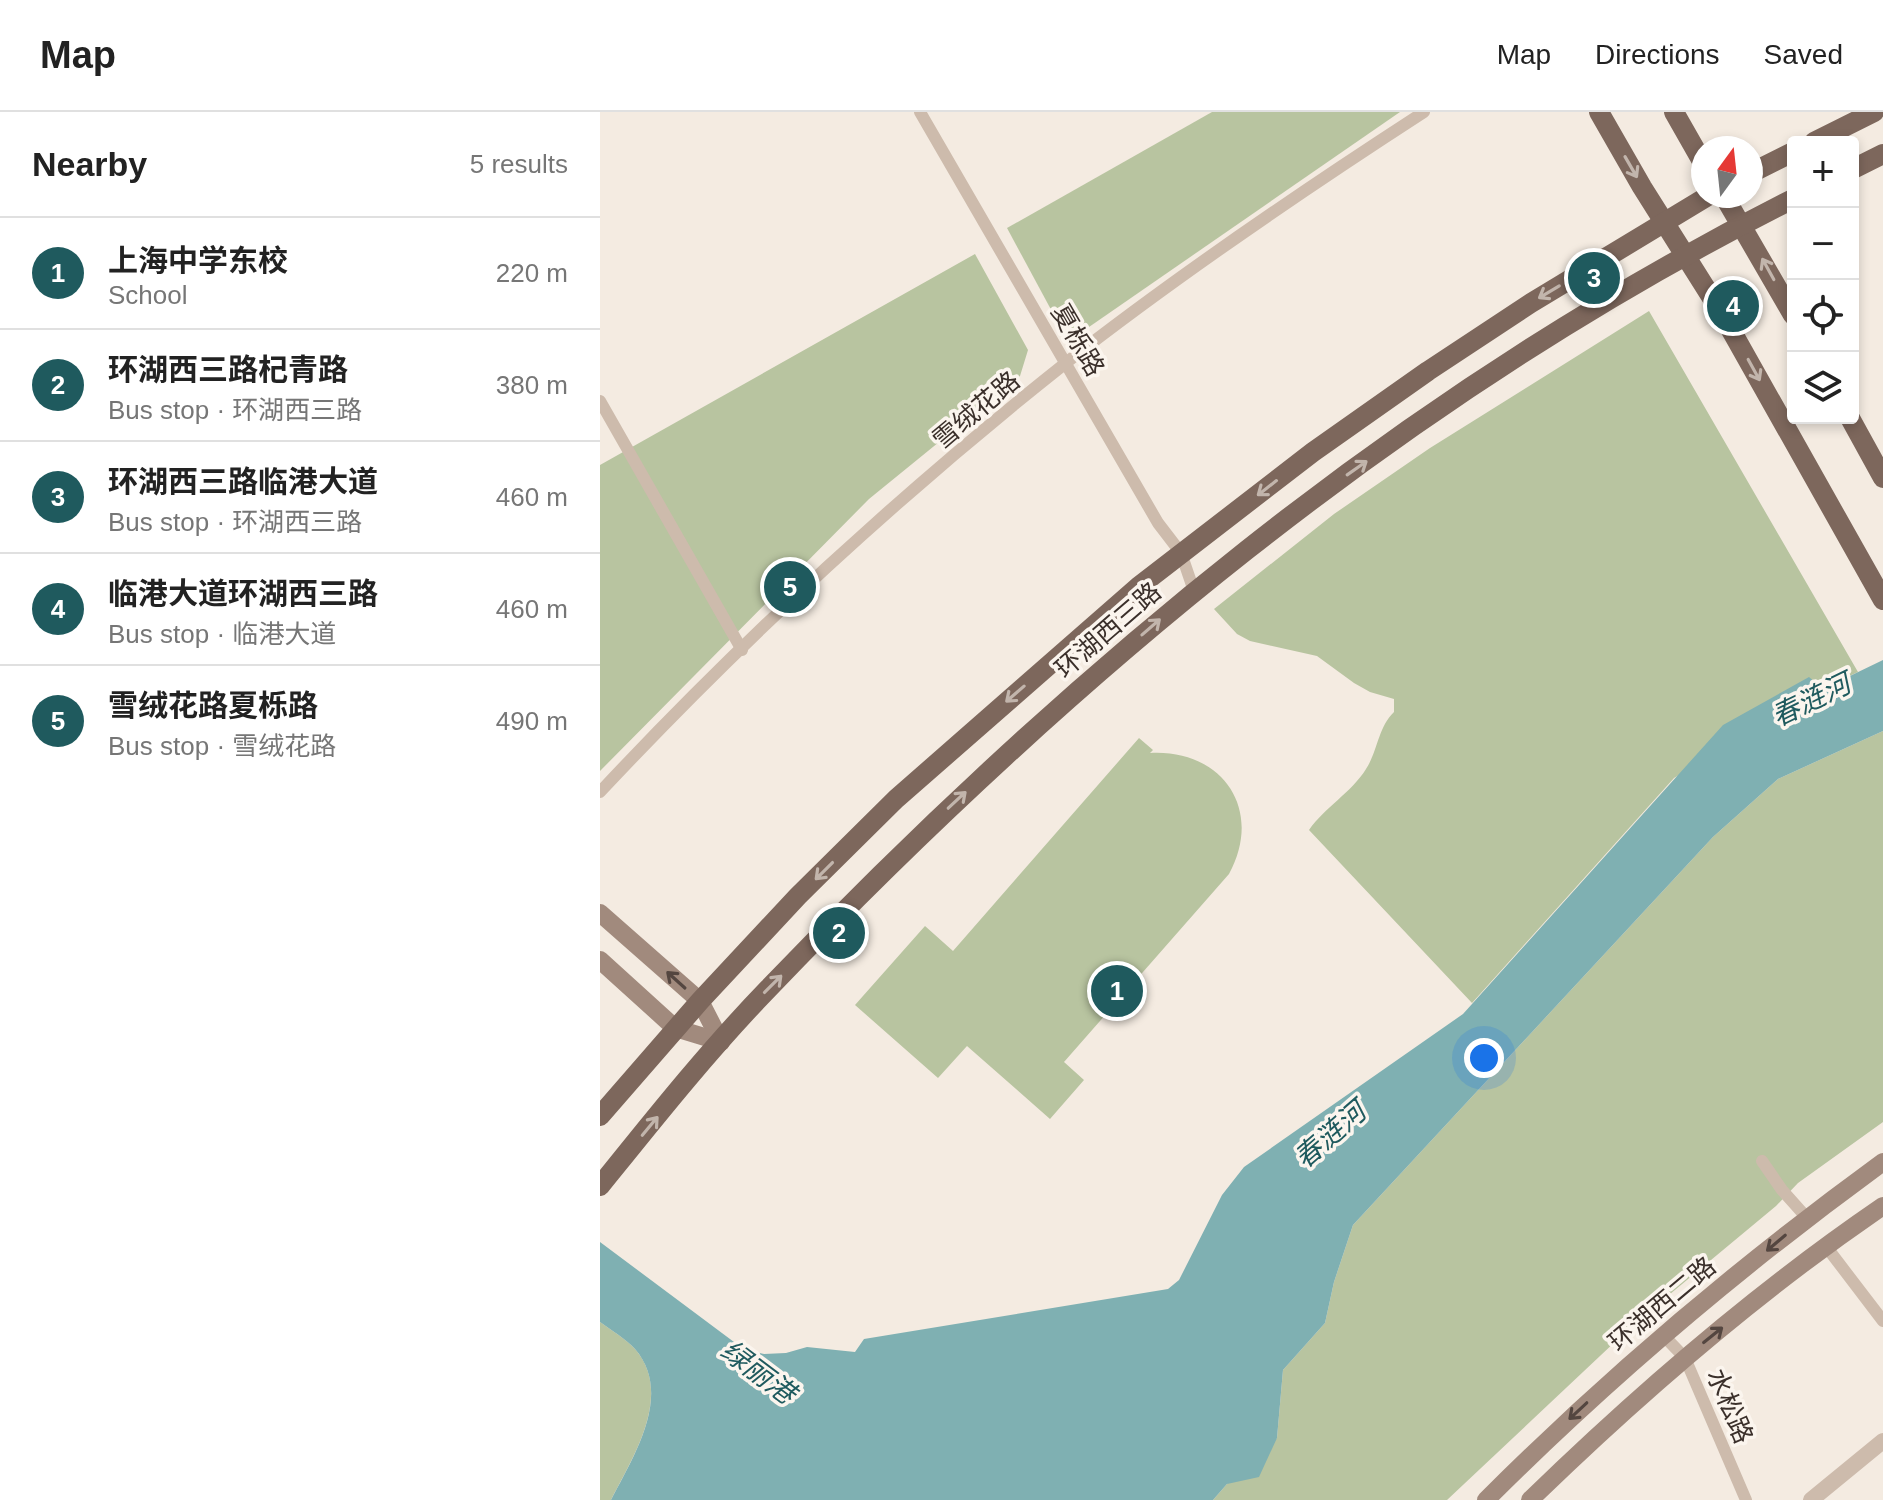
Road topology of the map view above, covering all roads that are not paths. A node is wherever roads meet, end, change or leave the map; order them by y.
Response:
1 (920, 112) edge
2 (1424, 112) edge
3 (1599, 112) edge
4 (1674, 112) edge
5 (1874, 112) edge
6 (1826, 136) edge
7 (1691, 142) edge
8 (1883, 154) edge
9 (1787, 155) edge
10 (1859, 166) edge
11 (1763, 167) edge
12 (1787, 202) edge
13 (1691, 206) edge
14 (1732, 208) edge
15 (1664, 222) junction
16 (1743, 225) junction
17 (1685, 256) junction
18 (1787, 304) edge
19 (1066, 363) junction
20 (600, 401) edge
21 (1853, 424) edge
22 (1883, 478) edge
23 (1181, 553) junction
24 (1194, 591) junction
25 (1883, 600) edge
26 (742, 650) junction
27 (600, 792) edge
28 (600, 913) edge
29 (600, 960) edge
30 (700, 1001) junction
31 (675, 1028) junction
32 (721, 1042) junction
33 (600, 1116) edge
34 (1762, 1161) dead end
35 (1883, 1162) edge
36 (600, 1186) edge
37 (1883, 1206) edge
38 (1807, 1218) junction
39 (1825, 1245) junction
40 (1883, 1321) edge
41 (1664, 1336) junction
42 (1685, 1358) junction
43 (1883, 1441) edge
44 (1486, 1500) edge
45 (1530, 1500) edge
46 (1746, 1500) edge
47 (1811, 1500) edge

1 - 19 street, 夏栎路
2 - 19 street, 雪绒花路
3 -> 15 main road
4 - 7 main road
5 - 6 main road
8 - 10 main road
9 - 11 main road
12 - 16 main road, 环湖西三路
13 - 15 main road, 环湖西三路
14 - 16 main road
15 - 17 main road
15 -> 23 main road, 环湖西三路
16 - 17 main road, 环湖西三路
18 -> 16 main road
24 -> 17 main road, 环湖西三路
17 -> 25 main road
19 - 23 street, 夏栎路
19 - 26 street, 雪绒花路
20 - 26 street
21 - 22 main road
23 - 24 street, 夏栎路
23 -> 30 main road, 环湖西三路
32 -> 24 main road, 环湖西三路
26 - 27 street, 雪绒花路
30 -> 28 main road
29 - 31 main road
30 - 31 main road, 环湖西三路
30 - 32 main road
31 - 32 main road
31 - 33 main road, 环湖西三路
36 -> 32 main road, 环湖西三路
34 - 38 street
35 - 38 main road, 环湖西二路
37 - 39 main road
38 -> 41 main road, 环湖西二路
39 - 40 street
42 -> 39 main road
41 - 42 street, 水松路
41 -> 44 main road, 环湖西二路
42 - 45 main road
42 - 46 street, 水松路
43 - 47 street

